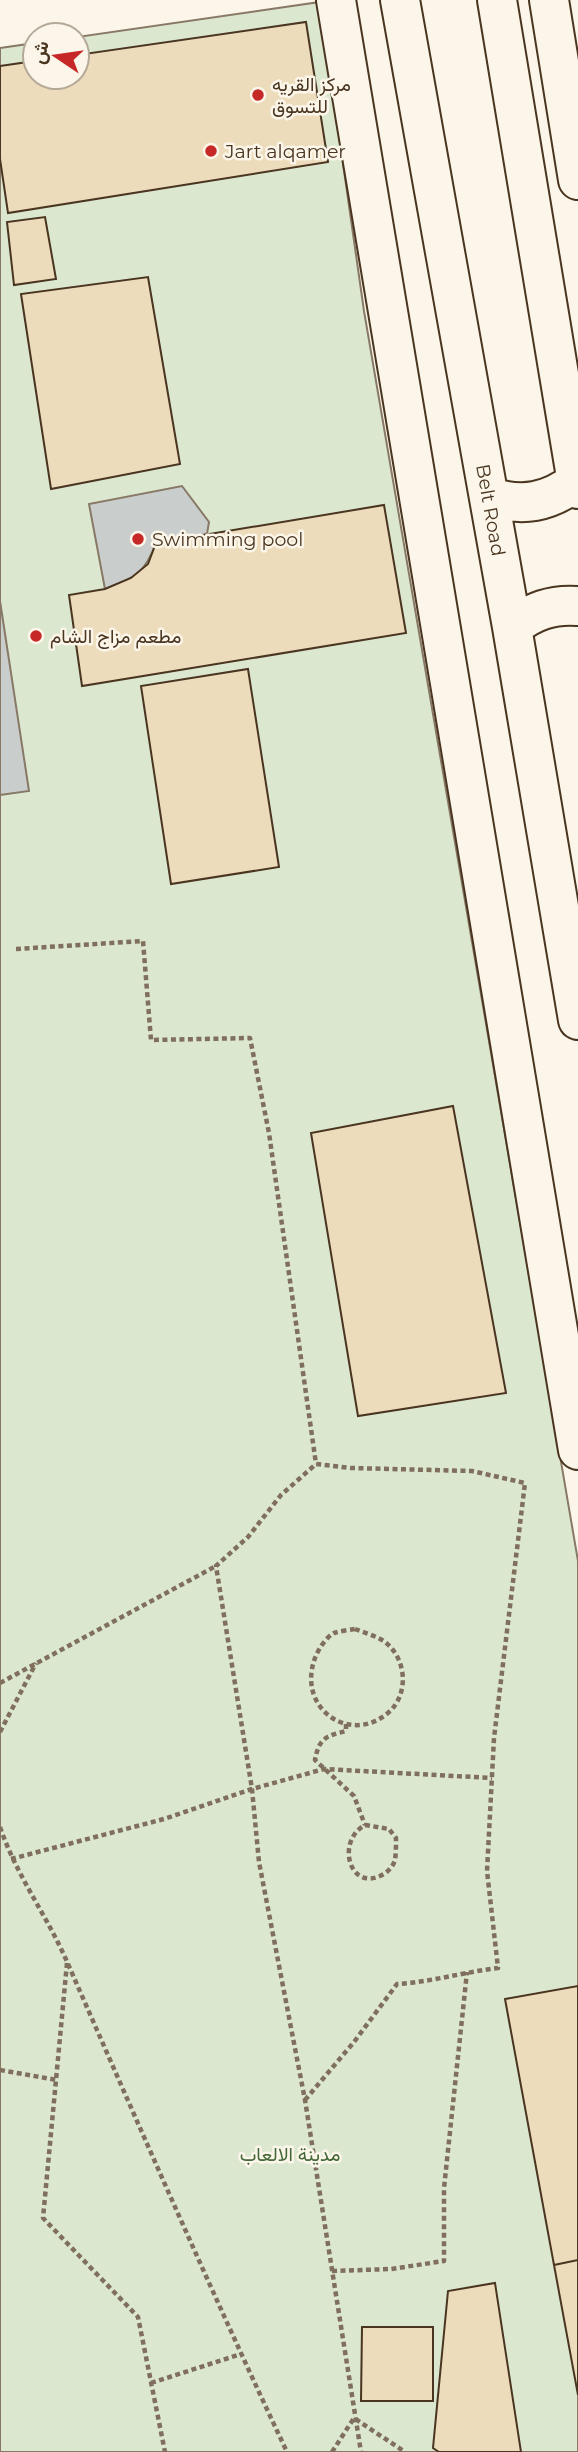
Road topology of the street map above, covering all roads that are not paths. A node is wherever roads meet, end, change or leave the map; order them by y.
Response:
1 (336, 0) edge
2 (400, 0) edge
3 (497, 0) edge
4 (549, 0) edge
5 (578, 180) edge
6 (577, 485) edge
7 (489, 496) junction
8 (578, 606) edge
9 (512, 627) junction
10 (578, 1020) edge
11 (573, 1392) edge
12 (578, 1450) edge

1 - 11 main road
2 - 7 main road, Belt Road
3 - 6 main road
4 - 5 main road
6 - 7 main road
7 - 9 main road, Belt Road
8 - 9 main road
9 - 10 main road, Belt Road
11 - 12 main road

